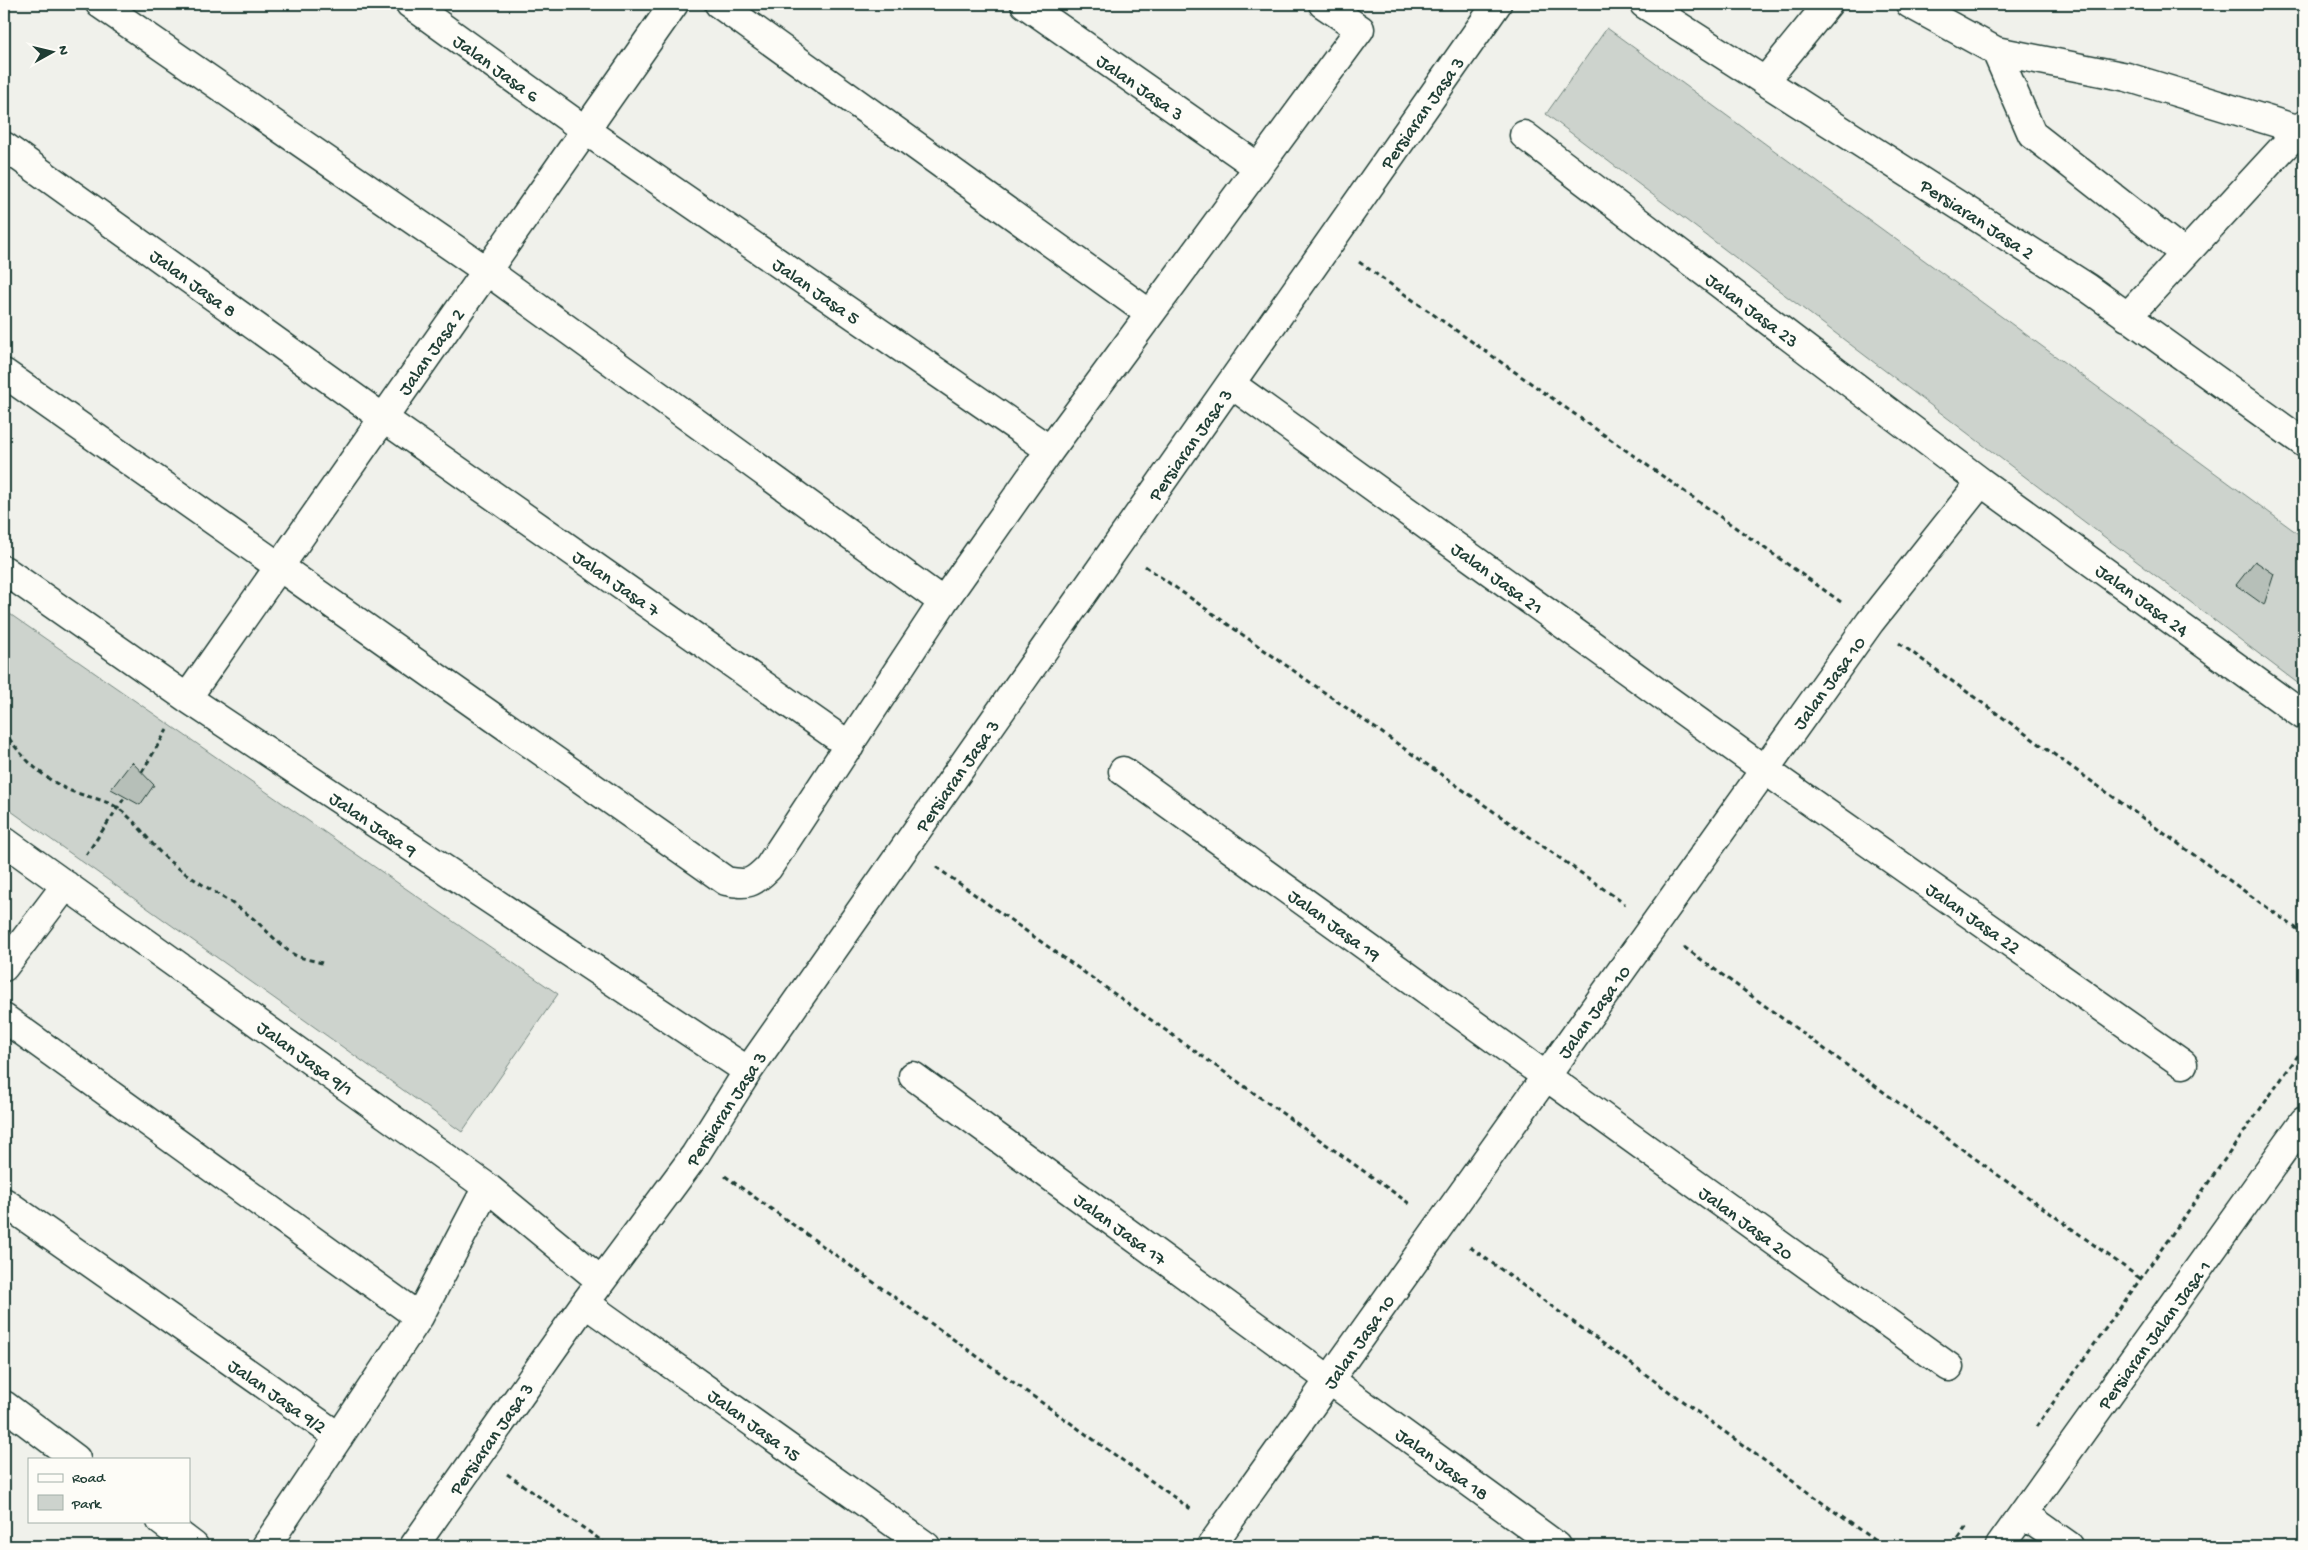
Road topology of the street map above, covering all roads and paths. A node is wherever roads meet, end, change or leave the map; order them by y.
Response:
1 (100, 4) edge
2 (410, 4) edge
3 (674, 4) edge
4 (719, 4) edge
5 (1025, 4) edge
6 (1323, 4) edge
7 (1498, 4) edge
8 (1644, 4) edge
9 (1828, 4) edge
10 (1910, 4) edge
11 (1996, 51) junction
12 (1765, 81) junction
13 (2303, 129) edge
14 (585, 130) junction
15 (1524, 135) dead end
16 (4, 146) edge
17 (1258, 167) junction
18 (1330, 242) junction
19 (2185, 254) junction
20 (486, 271) junction
21 (1150, 314) junction
22 (2127, 317) junction
23 (4, 373) edge
24 (1231, 384) junction
25 (383, 418) junction
26 (2304, 443) edge
27 (1050, 450) junction
28 (1982, 482) junction
29 (279, 567) junction
30 (4, 570) edge
31 (943, 602) junction
32 (1870, 622) junction
33 (187, 698) junction
34 (2304, 716) edge
35 (4, 731) edge
36 (850, 746) junction
37 (1765, 770) junction
38 (1123, 771) dead end
39 (142, 772) dead end
40 (125, 797) dead end
41 (118, 808) junction
42 (4, 841) edge
43 (906, 846) junction
44 (66, 885) junction
45 (2304, 934) edge
46 (322, 963) dead end
47 (4, 967) edge
48 (4, 1018) edge
49 (2304, 1047) edge
50 (2183, 1064) dead end
51 (748, 1070) junction
52 (913, 1076) dead end
53 (1546, 1076) junction
54 (2304, 1121) edge
55 (695, 1155) junction
56 (487, 1187) junction
57 (4, 1202) edge
58 (1440, 1225) junction
59 (601, 1281) junction
60 (585, 1303) junction
61 (419, 1317) junction
62 (1949, 1367) dead end
63 (1330, 1380) junction
64 (4, 1405) edge
65 (2032, 1433) dead end
66 (339, 1437) junction
67 (479, 1454) junction
68 (75, 1458) edge
69 (2024, 1514) junction
70 (162, 1522) edge
71 (1970, 1522) dead end
72 (1217, 1539) edge
73 (194, 1546) edge
74 (266, 1546) edge
75 (414, 1546) edge
76 (609, 1546) edge
77 (926, 1546) edge
78 (1557, 1546) edge
79 (1882, 1546) edge
80 (1952, 1546) edge
81 (2000, 1546) edge
82 (2069, 1546) edge

1 - 20 street
2 - 14 street, Jalan Jasa 6
3 - 14 street, Jalan Jasa 2
4 - 21 street
5 - 17 street, Jalan Jasa 3
6 - 17 street
7 - 18 street, Persiaran Jasa 3
8 - 12 street, Persiaran Jasa 2
9 - 12 street
10 - 11 street
11 - 13 street
11 - 19 street
12 - 22 street, Persiaran Jasa 2
13 - 19 street
14 - 20 street, Jalan Jasa 2
14 - 27 street, Jalan Jasa 5
15 - 28 street, Jalan Jasa 23
16 - 25 street, Jalan Jasa 8
17 - 21 street
18 - 24 street, Persiaran Jasa 3
18 - 32 path
19 - 22 street
20 - 25 street, Jalan Jasa 2
20 - 31 street
21 - 27 street
22 - 26 street, Persiaran Jasa 2
23 - 29 street
24 - 37 street, Jalan Jasa 21
24 - 43 street, Persiaran Jasa 3
25 - 29 street, Jalan Jasa 2
25 - 36 street, Jalan Jasa 7
27 - 31 street
28 - 32 street, Jalan Jasa 10
28 - 34 street, Jalan Jasa 24
29 - 33 street, Jalan Jasa 2
29 - 36 street
30 - 33 street, Jalan Jasa 9
31 - 36 street
32 - 37 street, Jalan Jasa 10
32 - 45 path
33 - 39 path
33 - 51 street, Jalan Jasa 9
35 - 41 path
37 - 50 street, Jalan Jasa 22
37 - 53 street, Jalan Jasa 10
38 - 53 street, Jalan Jasa 19
40 - 41 path
41 - 44 path
41 - 46 path
42 - 44 street, Jalan Jasa 9/1
43 - 51 street, Persiaran Jasa 3
43 - 58 path
44 - 47 street
44 - 56 street, Jalan Jasa 9/1
48 - 61 street
49 - 65 path
51 - 55 street, Persiaran Jasa 3
52 - 63 street, Jalan Jasa 17
53 - 58 street, Jalan Jasa 10
53 - 62 street, Jalan Jasa 20
54 - 69 street, Persiaran Jalan Jasa 1
55 - 59 street, Persiaran Jasa 3
55 - 72 path
56 - 59 street, Jalan Jasa 9/1
56 - 61 street, Jalan Jasa 9/2
57 - 66 street, Jalan Jasa 9/2
58 - 63 street, Jalan Jasa 10
58 - 79 path
59 - 60 street, Persiaran Jasa 3
60 - 67 street, Persiaran Jasa 3
60 - 77 street, Jalan Jasa 15
61 - 66 street, Jalan Jasa 9/2
63 - 72 street, Jalan Jasa 10
63 - 78 street, Jalan Jasa 18
64 - 68 street
66 - 74 street
67 - 75 street, Persiaran Jasa 3
67 - 76 path
69 - 81 street, Persiaran Jalan Jasa 1
69 - 82 street
70 - 73 street
71 - 80 path

